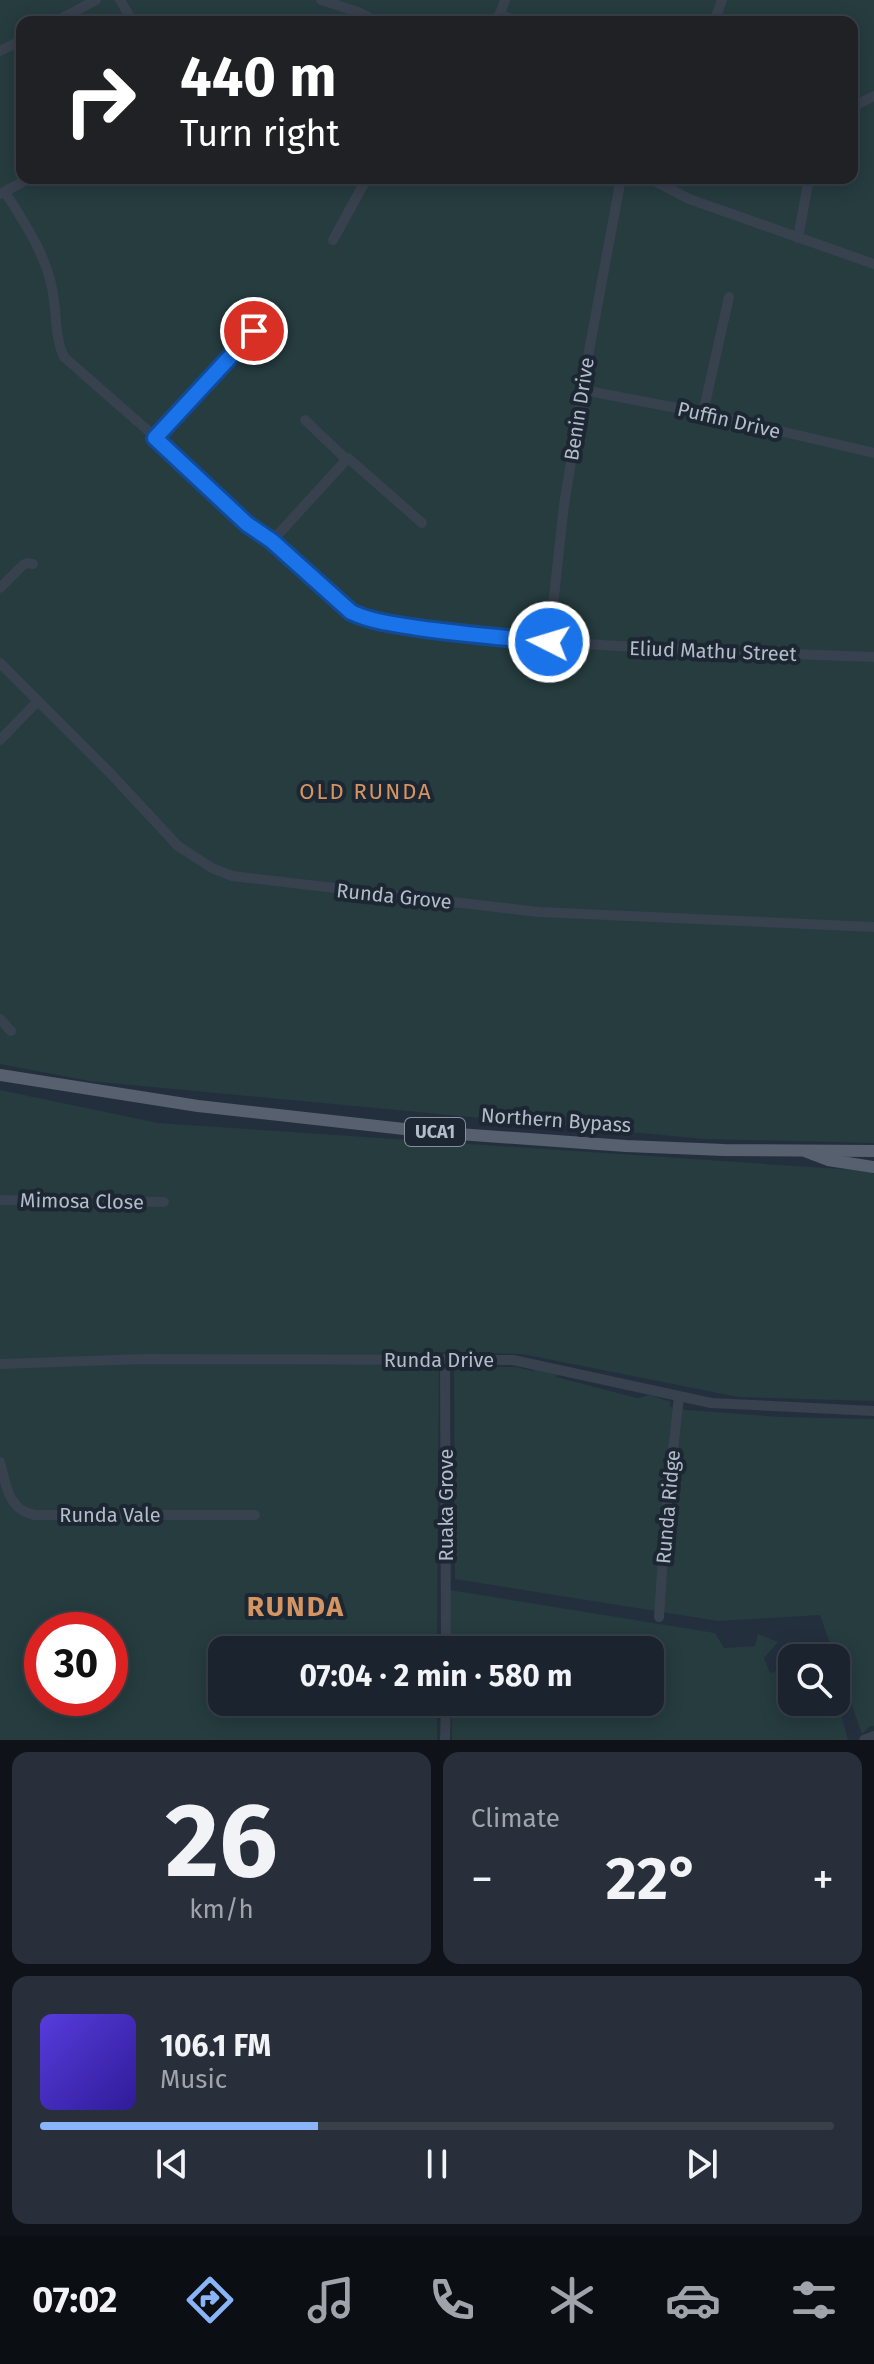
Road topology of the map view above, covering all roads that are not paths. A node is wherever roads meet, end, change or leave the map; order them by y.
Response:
1 (96, 0) edge
2 (321, 0) edge
3 (66, 16) edge
4 (366, 16) edge
5 (364, 184) edge
6 (620, 184) edge
7 (660, 184) edge
8 (808, 184) edge
9 (2, 193) edge
10 (798, 238) junction
11 (333, 240) dead end
12 (874, 264) edge
13 (729, 297) dead end
14 (254, 331) dead end
15 (583, 390) junction
16 (703, 413) junction
17 (305, 420) dead end
18 (155, 438) junction
19 (874, 453) edge
20 (346, 459) junction
21 (422, 523) dead end
22 (272, 541) junction
23 (33, 564) dead end
24 (0, 588) edge
25 (549, 642) junction
26 (874, 657) edge
27 (0, 663) edge
28 (38, 701) junction
29 (0, 740) edge
30 (874, 927) edge
31 (0, 1019) edge
32 (11, 1031) dead end
33 (0, 1075) edge
34 (804, 1150) junction
35 (874, 1151) edge
36 (874, 1167) edge
37 (0, 1200) edge
38 (164, 1202) dead end
39 (445, 1359) junction
40 (0, 1364) edge
41 (679, 1397) junction
42 (874, 1411) edge
43 (0, 1462) edge
44 (255, 1515) dead end
45 (659, 1617) dead end
46 (446, 1636) edge
47 (446, 1716) edge
48 (874, 1736) edge
49 (445, 1740) edge
50 (864, 1740) edge

1 - 3 street
2 - 4 street
5 - 11 street
6 - 15 street, Benin Drive
7 - 10 street
8 - 10 street
9 - 18 street, Eliud Mathu Street
10 - 12 street
13 - 16 street
14 - 18 street
15 - 16 street, Puffin Drive
15 - 25 street, Benin Drive
16 - 19 street, Puffin Drive
17 - 20 street
18 - 22 street, Eliud Mathu Street
20 - 21 street
20 - 22 street
22 - 25 street, Eliud Mathu Street
23 - 24 street
25 - 26 street, Eliud Mathu Street
27 - 28 street, Runda Grove
28 - 29 street
28 - 30 street, Runda Grove
31 - 32 street
33 - 34 main road, Northern Bypass / UCA1
34 - 35 main road, Northern Bypass / UCA1
34 - 36 main road
37 - 38 street, Mimosa Close
39 - 40 street, Runda Drive
39 - 41 street, Runda Drive
39 - 46 street, Ruaka Grove
41 - 42 street, Runda Drive
41 - 45 street, Runda Ridge
43 - 44 street, Runda Vale
47 - 49 street
48 - 50 street

